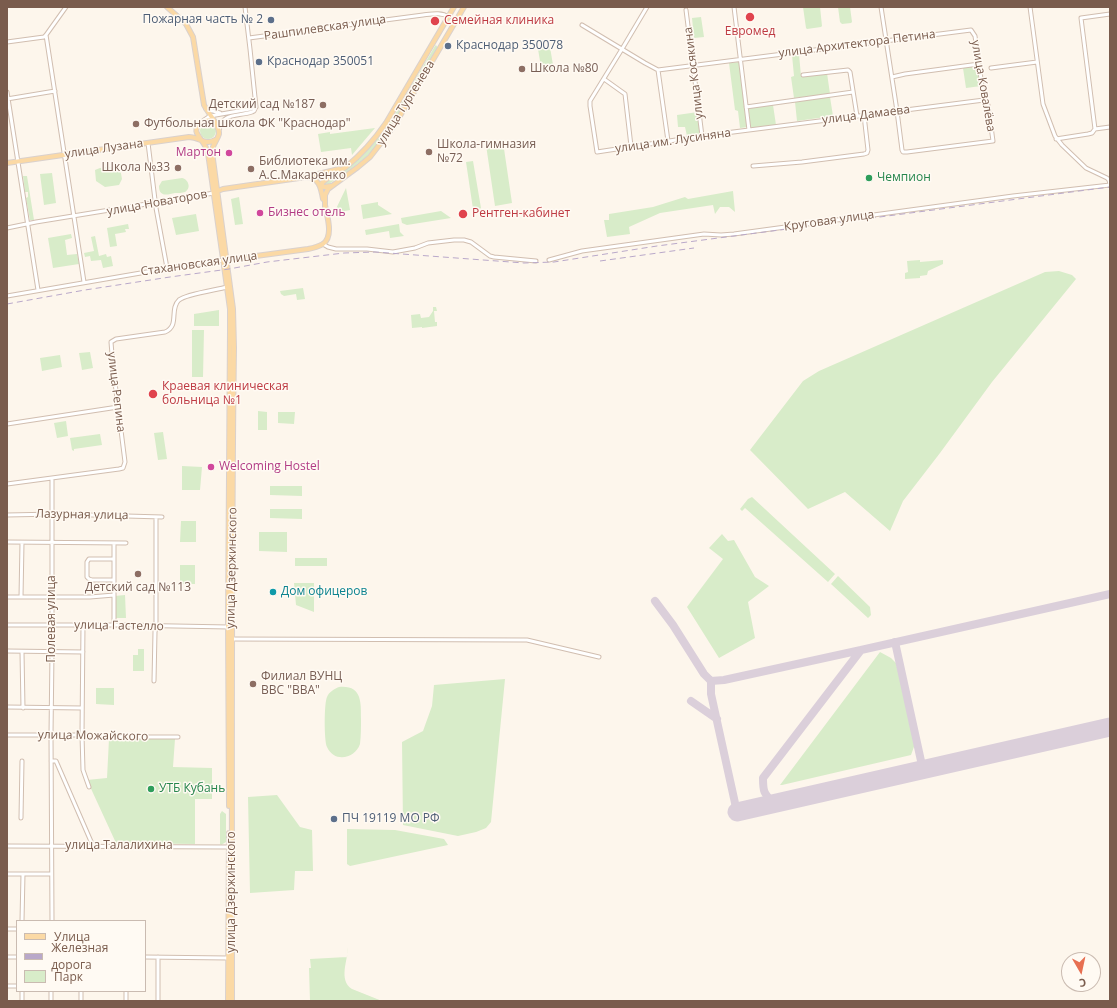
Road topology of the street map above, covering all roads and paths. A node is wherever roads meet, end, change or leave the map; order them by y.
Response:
1 (66, 7) edge
2 (167, 7) edge
3 (245, 7) edge
4 (454, 7) edge
5 (464, 7) edge
6 (647, 7) edge
7 (734, 7) edge
8 (881, 7) edge
9 (1030, 7) edge
10 (686, 10) dead end
11 (1110, 14) edge
12 (448, 17) junction
13 (582, 25) dead end
14 (972, 32) joint
15 (46, 35) junction
16 (438, 35) junction
17 (249, 38) junction
18 (885, 40) junction
19 (444, 41) junction
20 (7, 42) edge
21 (431, 47) junction
22 (439, 49) junction
23 (622, 50) junction
24 (740, 59) junction
25 (1037, 62) junction
26 (979, 64) junction
27 (693, 65) junction
28 (991, 68) dead end
29 (658, 70) junction
30 (803, 75) dead end
31 (892, 77) junction
32 (604, 79) junction
33 (55, 91) junction
34 (7, 92) edge
35 (853, 92) junction
36 (8, 99) edge
37 (984, 100) junction
38 (256, 107) junction
39 (746, 107) junction
40 (206, 109) junction
41 (897, 111) junction
42 (224, 113) junction
43 (864, 115) junction
44 (210, 116) junction
45 (856, 116) junction
46 (203, 122) junction
47 (214, 123) junction
48 (1110, 127) edge
49 (1095, 129) junction
50 (749, 130) junction
51 (219, 132) junction
52 (702, 136) junction
53 (217, 138) junction
54 (1056, 139) junction
55 (201, 140) junction
56 (668, 141) junction
57 (148, 143) junction
58 (631, 146) junction
59 (65, 155) junction
60 (18, 161) junction
61 (7, 163) edge
62 (754, 166) dead end
63 (345, 167) junction
64 (306, 177) junction
65 (1110, 185) edge
66 (331, 186) junction
67 (215, 192) junction
68 (156, 203) junction
69 (325, 207) junction
70 (75, 216) junction
71 (28, 224) junction
72 (7, 228) edge
73 (323, 244) junction
74 (225, 260) junction
75 (536, 260) dead end
76 (549, 260) dead end
77 (167, 268) junction
78 (84, 282) junction
79 (227, 287) junction
80 (38, 290) junction
81 (7, 296) edge
82 (118, 407) junction
83 (7, 424) edge
84 (52, 478) junction
85 (7, 484) edge
86 (52, 514) junction
87 (7, 515) edge
88 (156, 517) junction
89 (162, 517) dead end
90 (7, 542) edge
91 (22, 542) junction
92 (52, 543) junction
93 (114, 543) junction
94 (126, 543) dead end
95 (114, 559) junction
96 (114, 580) junction
97 (114, 595) junction
98 (7, 596) edge
99 (21, 597) junction
100 (52, 597) junction
101 (52, 625) junction
102 (83, 625) junction
103 (114, 625) junction
104 (7, 626) edge
105 (156, 626) junction
106 (230, 627) junction
107 (230, 639) junction
108 (7, 651) edge
109 (22, 652) junction
110 (52, 652) junction
111 (83, 652) junction
112 (599, 657) dead end
113 (154, 681) dead end
114 (7, 708) edge
115 (23, 708) junction
116 (52, 708) junction
117 (82, 708) junction
118 (7, 735) edge
119 (51, 735) junction
120 (82, 735) junction
121 (178, 737) dead end
122 (22, 761) dead end
123 (51, 761) junction
124 (89, 787) dead end
125 (21, 818) dead end
126 (7, 846) edge
127 (52, 846) junction
128 (93, 846) junction
129 (230, 846) junction
130 (7, 874) edge
131 (23, 874) junction
132 (51, 874) junction
133 (22, 920) edge
134 (52, 920) edge
135 (146, 957) edge
136 (158, 957) junction
137 (228, 958) junction
138 (158, 1001) edge
139 (228, 1001) edge
140 (232, 1001) edge

1 - 15 street
2 - 40 main road
3 - 17 street, Рашпилевская улица
4 - 12 main road, улица Тургенева
5 - 19 main road, улица Тургенева
6 - 23 street
7 - 24 street
8 - 18 street
9 - 25 street
10 - 27 street, улица Косякина
11 - 49 street
12 - 16 main road, улица Тургенева
12 - 17 street, Рашпилевская улица
13 - 23 street
14 - 18 street, улица Архитектора Петина
14 - 26 street, улица Ковалёва
15 - 20 street
15 - 33 street
16 - 19 main road
16 - 21 main road, улица Тургенева
17 - 38 street, Рашпилевская улица
18 - 24 street, улица Архитектора Петина
18 - 31 street
19 - 22 main road, улица Тургенева
21 - 22 main road
21 - 63 main road, улица Тургенева
22 - 66 main road, улица Тургенева
23 - 29 street
23 - 32 street
24 - 27 street, улица Архитектора Петина
24 - 39 street
25 - 28 street
25 - 54 street
26 - 31 street
26 - 37 street, улица Ковалёва
27 - 29 street, улица Архитектора Петина
27 - 52 street, улица Косякина
29 - 56 street
30 - 35 street
31 - 41 street
32 - 58 street
32 - 58 street, улица им. Лусиняна
33 - 36 street
33 - 59 street
34 - 36 street
35 - 39 street
35 - 45 street
36 - 60 street
37 - 41 street, улица Дамаева
37 - 41 street, улица Ковалёва
38 - 42 street
38 - 51 street
39 - 50 street
40 - 42 street
40 - 44 main road
41 - 43 street, улица Дамаева
42 - 44 street
43 - 45 street, улица Дамаева
43 - 62 street
44 - 46 street
44 - 47 main road
45 - 50 street, улица Дамаева
46 - 47 main road
46 - 55 main road, улица Дзержинского
47 - 51 main road
48 - 49 street
49 - 54 street
50 - 52 street, улица им. Лусиняна
51 - 53 main road, улица Дзержинского
52 - 56 street, улица им. Лусиняна
53 - 55 main road
53 - 67 main road, улица Дзержинского
54 - 65 street
55 - 57 main road, улица Лузана
55 - 67 main road, улица Дзержинского
56 - 58 street, улица им. Лусиняна
57 - 59 main road, улица Лузана
57 - 68 street
59 - 60 main road, улица Лузана
59 - 70 street
60 - 61 main road, улица Лузана
60 - 71 street
63 - 64 main road, улица Тургенева
63 - 66 main road, улица Тургенева
64 - 67 main road, улица Новаторов
64 - 69 main road
65 - 76 street, Круговая улица
66 - 69 main road
67 - 68 street, улица Новаторов
67 - 74 main road, улица Дзержинского
68 - 70 street, улица Новаторов
68 - 77 street
69 - 73 main road
70 - 71 street, улица Новаторов
70 - 78 street
71 - 72 street, улица Новаторов
71 - 80 street
73 - 74 main road, Стахановская улица
73 - 75 street
74 - 77 street, Стахановская улица
74 - 79 main road, улица Дзержинского
74 - 106 main road, улица Дзержинского
77 - 78 street, Стахановская улица
78 - 80 street, Стахановская улица
79 - 82 street, улица Репина
79 - 106 main road, улица Дзержинского
80 - 81 street, Стахановская улица
82 - 83 street
82 - 84 street, улица Репина
84 - 85 street, улица Репина
84 - 86 street, Полевая улица
86 - 87 street, Лазурная улица
86 - 88 street, Лазурная улица
86 - 92 street, Полевая улица
88 - 89 street, Лазурная улица
88 - 105 street
90 - 91 street
91 - 92 street
91 - 99 street
92 - 93 street
92 - 100 street, Полевая улица
93 - 94 street
93 - 95 street
95 - 96 street
95 - 96 street
96 - 97 street
97 - 100 street
97 - 103 street
98 - 99 street
99 - 100 street
100 - 101 street, Полевая улица
101 - 102 street, улица Гастелло
101 - 104 street, улица Гастелло
101 - 110 street, Полевая улица
102 - 103 street, улица Гастелло
102 - 111 street
103 - 105 street, улица Гастелло
105 - 106 street, улица Гастелло
105 - 113 street
106 - 107 main road, улица Дзержинского
107 - 112 street
107 - 129 main road, улица Дзержинского
108 - 109 street
109 - 110 street
109 - 115 street
110 - 111 street
110 - 116 street, Полевая улица
111 - 117 street
114 - 115 street
115 - 116 street
116 - 117 street
116 - 119 street, Полевая улица
117 - 120 street
118 - 119 street, улица Можайского
119 - 120 street, улица Можайского
119 - 123 street, Полевая улица
120 - 121 street, улица Можайского
120 - 124 street
122 - 125 street
123 - 127 street, Полевая улица
123 - 128 street
126 - 127 street, улица Талалихина
127 - 128 street, улица Талалихина
127 - 132 street, Полевая улица
128 - 129 street, улица Талалихина
129 - 137 main road, улица Дзержинского
129 - 140 main road, улица Дзержинского
130 - 131 street
131 - 132 street
131 - 133 street
132 - 134 street, Полевая улица
135 - 136 street
136 - 137 street
136 - 138 street
137 - 139 main road, улица Дзержинского

